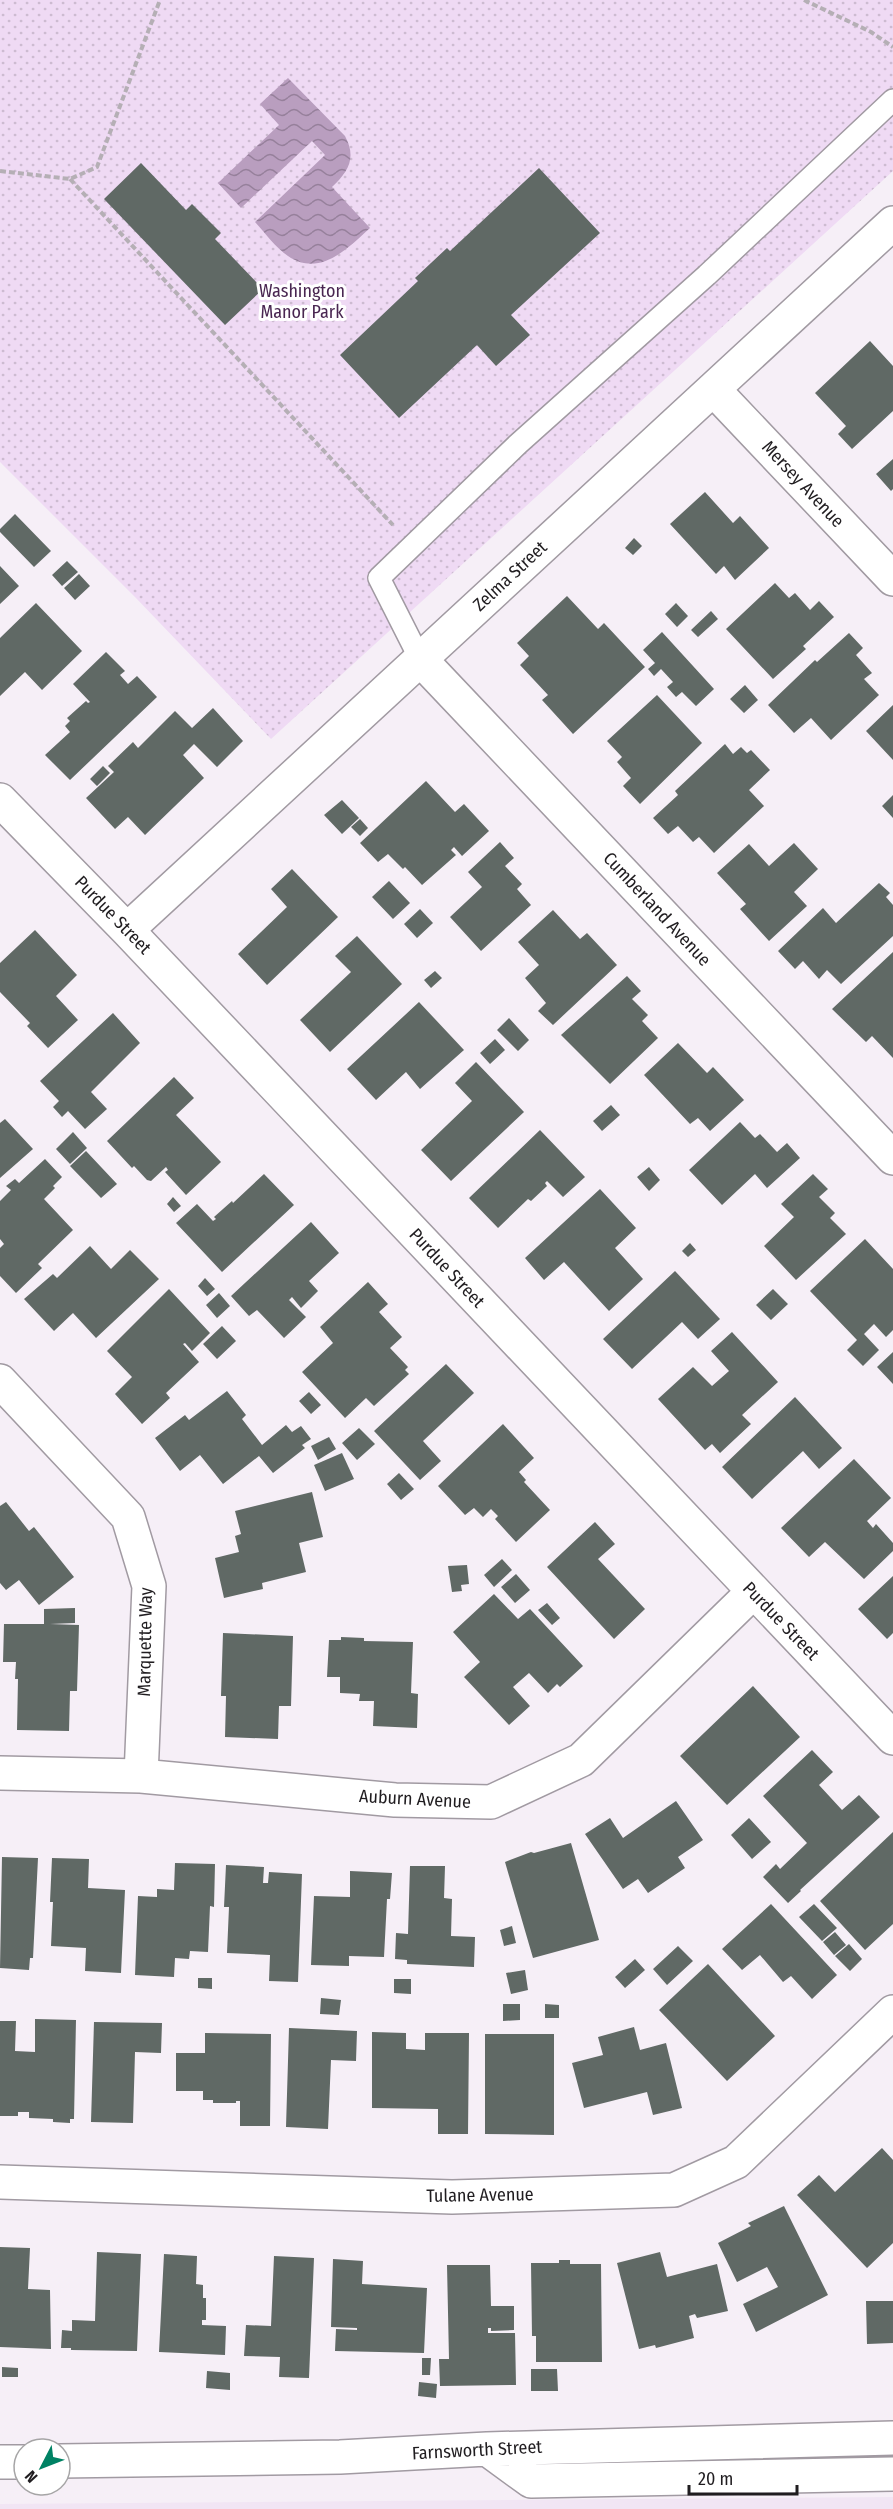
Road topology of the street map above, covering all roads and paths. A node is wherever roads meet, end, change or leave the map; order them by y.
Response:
1 (160, 0) edge
2 (804, 0) edge
3 (893, 47) edge
4 (893, 100) edge
5 (0, 171) edge
6 (70, 180) junction
7 (893, 223) edge
8 (713, 389) junction
9 (413, 546) junction
10 (893, 579) edge
11 (420, 659) junction
12 (0, 800) edge
13 (127, 930) junction
14 (893, 1158) edge
15 (0, 1381) edge
16 (753, 1592) junction
17 (893, 1738) edge
18 (0, 1773) edge
19 (141, 1776) junction
20 (893, 2012) edge
21 (0, 2182) edge
22 (893, 2438) edge
23 (488, 2449) junction
24 (72, 2461) edge
25 (893, 2474) edge

1 - 6 path
2 - 3 path
4 - 9 lane
5 - 6 path
6 - 9 path
7 - 8 street, Zelma Street
8 - 10 street, Mersey Avenue
8 - 11 street, Zelma Street
9 - 11 lane
11 - 13 street, Zelma Street
11 - 14 street, Cumberland Avenue
12 - 13 street, Purdue Street
13 - 16 street, Purdue Street
15 - 19 street, Marquette Way
16 - 17 street, Purdue Street
16 - 19 street, Auburn Avenue
18 - 19 street, Auburn Avenue
20 - 21 street, Tulane Avenue
22 - 23 street, Farnsworth Street
23 - 24 street, Farnsworth Street
23 - 25 street

